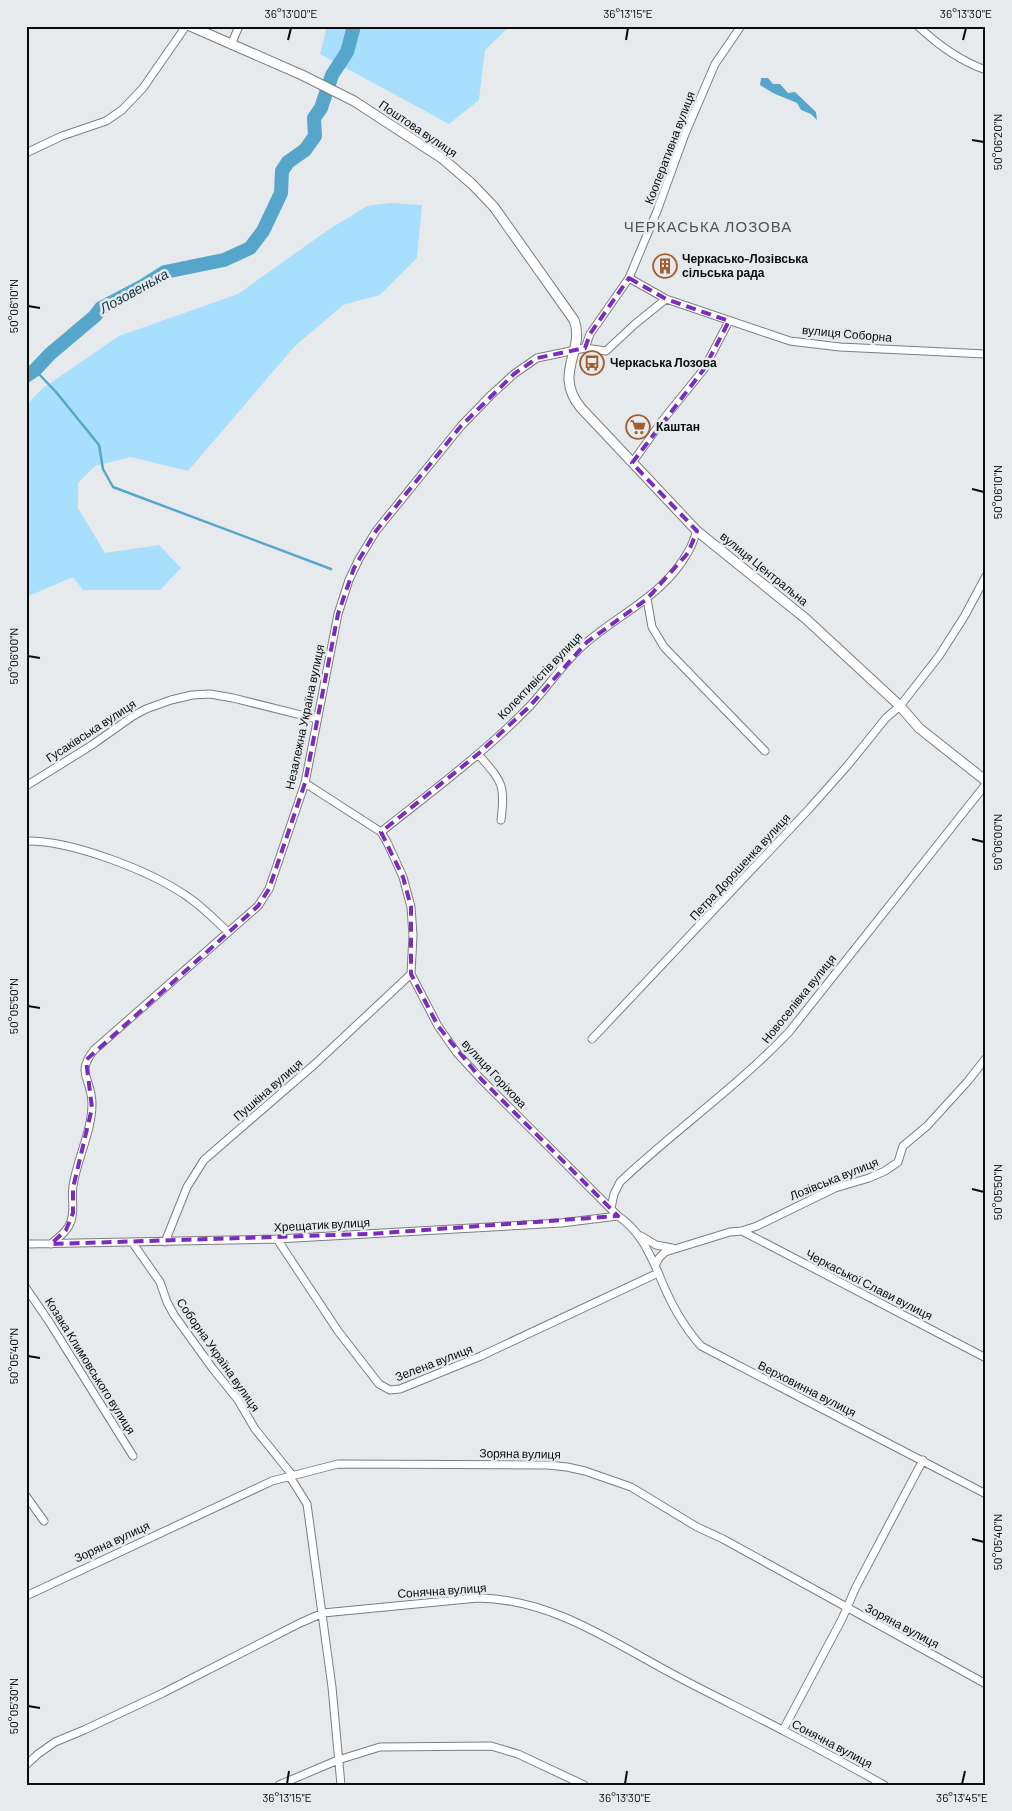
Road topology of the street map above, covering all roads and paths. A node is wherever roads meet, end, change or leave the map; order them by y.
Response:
1 (186, 26) edge
2 (190, 26) edge
3 (240, 26) edge
4 (741, 26) edge
5 (918, 26) edge
6 (231, 45) junction
7 (986, 70) edge
8 (26, 153) edge
9 (629, 278) junction
10 (666, 300) junction
11 (729, 322) junction
12 (586, 348) junction
13 (573, 350) junction
14 (986, 354) edge
15 (632, 463) junction
16 (697, 531) junction
17 (986, 576) edge
18 (647, 599) junction
19 (900, 706) junction
20 (317, 718) junction
21 (765, 751) dead end
22 (478, 754) junction
23 (986, 782) edge
24 (305, 783) junction
25 (26, 786) edge
26 (501, 820) dead end
27 (381, 832) junction
28 (26, 841) edge
29 (228, 932) junction
30 (412, 974) junction
31 (592, 1039) dead end
32 (986, 1058) edge
33 (611, 1208) junction
34 (618, 1216) junction
35 (742, 1231) junction
36 (640, 1236) junction
37 (278, 1239) junction
38 (132, 1242) junction
39 (164, 1242) junction
40 (26, 1244) edge
41 (51, 1244) junction
42 (675, 1249) junction
43 (657, 1269) junction
44 (26, 1288) edge
45 (986, 1358) edge
46 (134, 1456) dead end
47 (923, 1460) junction
48 (292, 1476) junction
49 (986, 1494) edge
50 (26, 1496) edge
51 (44, 1521) dead end
52 (26, 1596) edge
53 (847, 1609) junction
54 (322, 1613) junction
55 (986, 1684) edge
56 (782, 1730) junction
57 (338, 1760) junction
58 (26, 1765) edge
59 (279, 1785) edge
60 (341, 1785) edge
61 (584, 1785) edge
62 (884, 1785) edge

1 - 8 street
2 - 6 street, Поштова вулиця
3 - 6 street
4 - 9 street, Кооперативна вулиця
5 - 7 street
6 - 13 street, Поштова вулиця
9 - 10 street, вулиця Соборна
9 - 12 street, Кооперативна вулиця
10 - 11 street, вулиця Соборна
10 - 12 street
11 - 14 street, вулиця Соборна
11 - 15 street
12 - 13 street
13 - 15 street, вулиця Центральна
13 - 20 street, Незалежна Україна вулиця
15 - 16 street, вулиця Центральна
16 - 18 street, Колективістів вулиця
16 - 19 street, вулиця Центральна
17 - 19 street, Петра Дорошенка вулиця
18 - 21 street
18 - 22 street, Колективістів вулиця
19 - 23 street, вулиця Центральна
19 - 31 street, Петра Дорошенка вулиця
20 - 24 street, Незалежна Україна вулиця
20 - 25 street, Гусаківська вулиця
22 - 26 street
22 - 27 street, Колективістів вулиця
23 - 33 street, Новоселівка вулиця
24 - 27 street
24 - 29 street, Незалежна Україна вулиця
27 - 30 street, вулиця Горіхова
28 - 29 street
29 - 41 street, Незалежна Україна вулиця
30 - 33 street, вулиця Горіхова
30 - 39 street, Пушкіна вулиця
32 - 35 street, Лозівська вулиця
33 - 34 street, вулиця Горіхова
34 - 36 street, вулиця Горіхова
34 - 37 street, Хрещатик вулиця
35 - 42 street, Лозівська вулиця
35 - 45 street, Черкаської Слави вулиця
36 - 42 street
36 - 43 street, вулиця Горіхова
37 - 39 street, Хрещатик вулиця
37 - 43 street, Зелена вулиця
38 - 39 street, Хрещатик вулиця
38 - 41 street, Хрещатик вулиця
38 - 48 street, Соборна Україна вулиця
40 - 41 street, Хрещатик вулиця
42 - 43 street, Лозівська вулиця
43 - 47 street, Верховинна вулиця
44 - 46 street, Козака Климовського вулиця
47 - 49 street, Верховинна вулиця
47 - 53 street
48 - 52 street, Зоряна вулиця
48 - 53 street, Зоряна вулиця
48 - 54 street, Соборна Україна вулиця
50 - 51 street
53 - 55 street, Зоряна вулиця
53 - 56 street
54 - 56 street, Сонячна вулиця
54 - 57 street, Соборна Україна вулиця
54 - 58 street, Сонячна вулиця
56 - 62 street, Сонячна вулиця
57 - 59 street
57 - 60 street, Соборна Україна вулиця
57 - 61 street

